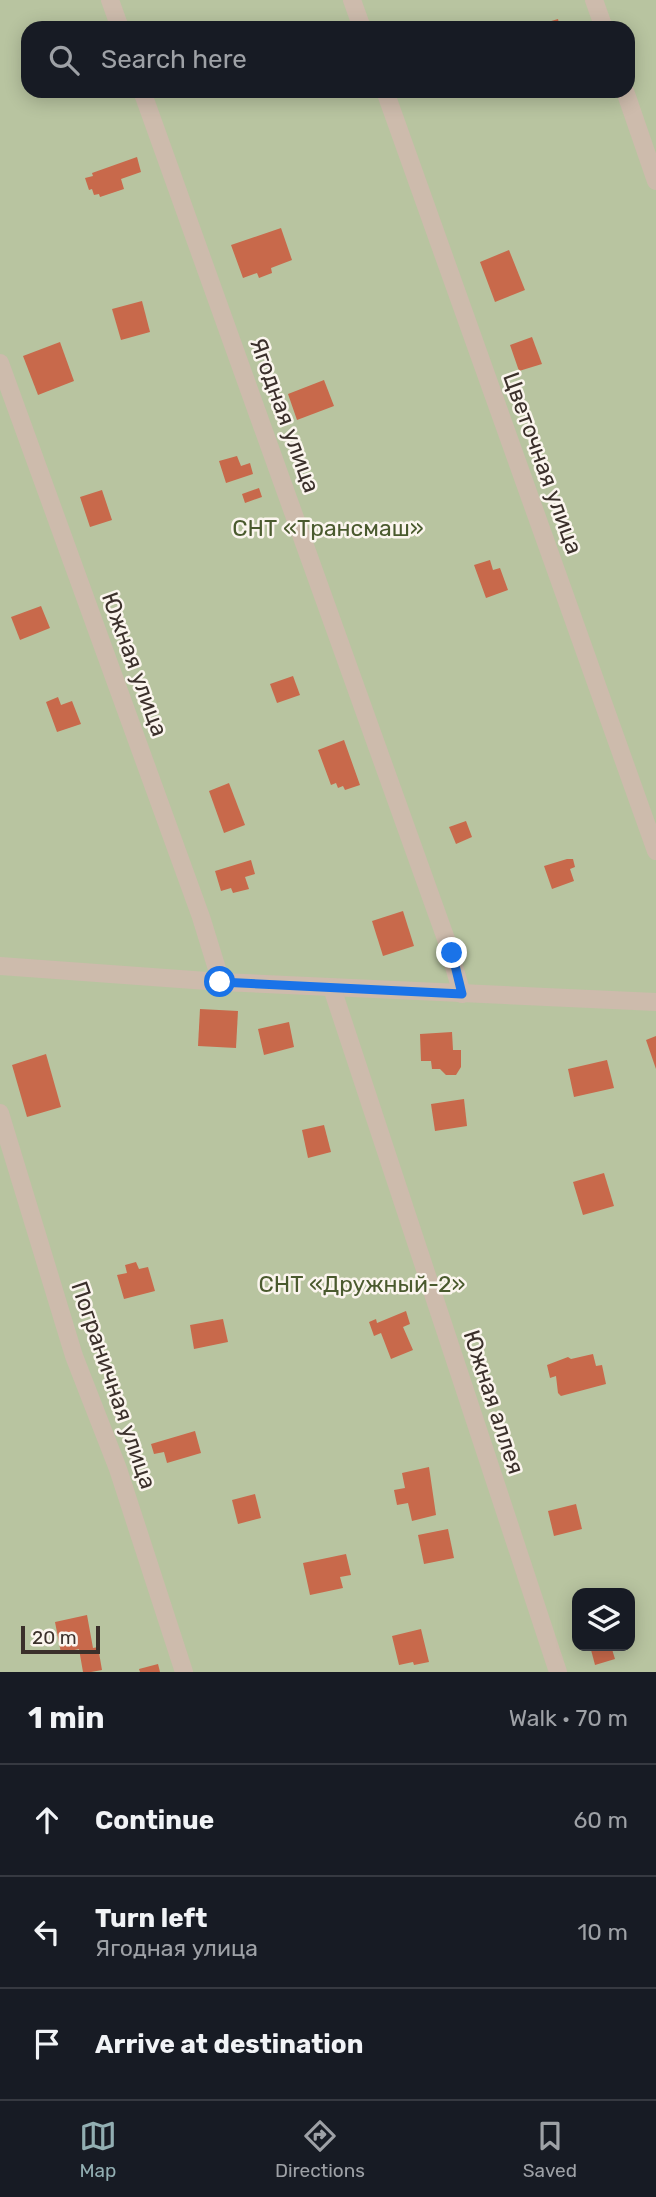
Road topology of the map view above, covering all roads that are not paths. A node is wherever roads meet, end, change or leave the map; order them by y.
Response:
1 (110, 0) edge
2 (352, 0) edge
3 (594, 0) edge
4 (118, 21) edge
5 (360, 21) edge
6 (602, 21) edge
7 (145, 98) edge
8 (387, 98) edge
9 (627, 98) edge
10 (656, 181) edge
11 (0, 363) edge
12 (656, 851) edge
13 (0, 966) edge
14 (220, 982) junction
15 (331, 988) junction
16 (462, 994) junction
17 (656, 1002) edge
18 (0, 1113) edge
19 (184, 1672) edge
20 (558, 1672) edge

1 - 4 street
2 - 5 street
3 - 6 street
7 - 16 street, Ягодная улица
8 - 12 street, Цветочная улица
9 - 10 street
11 - 14 street, Южная улица
13 - 14 street
14 - 15 street
15 - 16 street
15 - 20 street, Южная аллея
16 - 17 street
18 - 19 street, Пограничная улица

